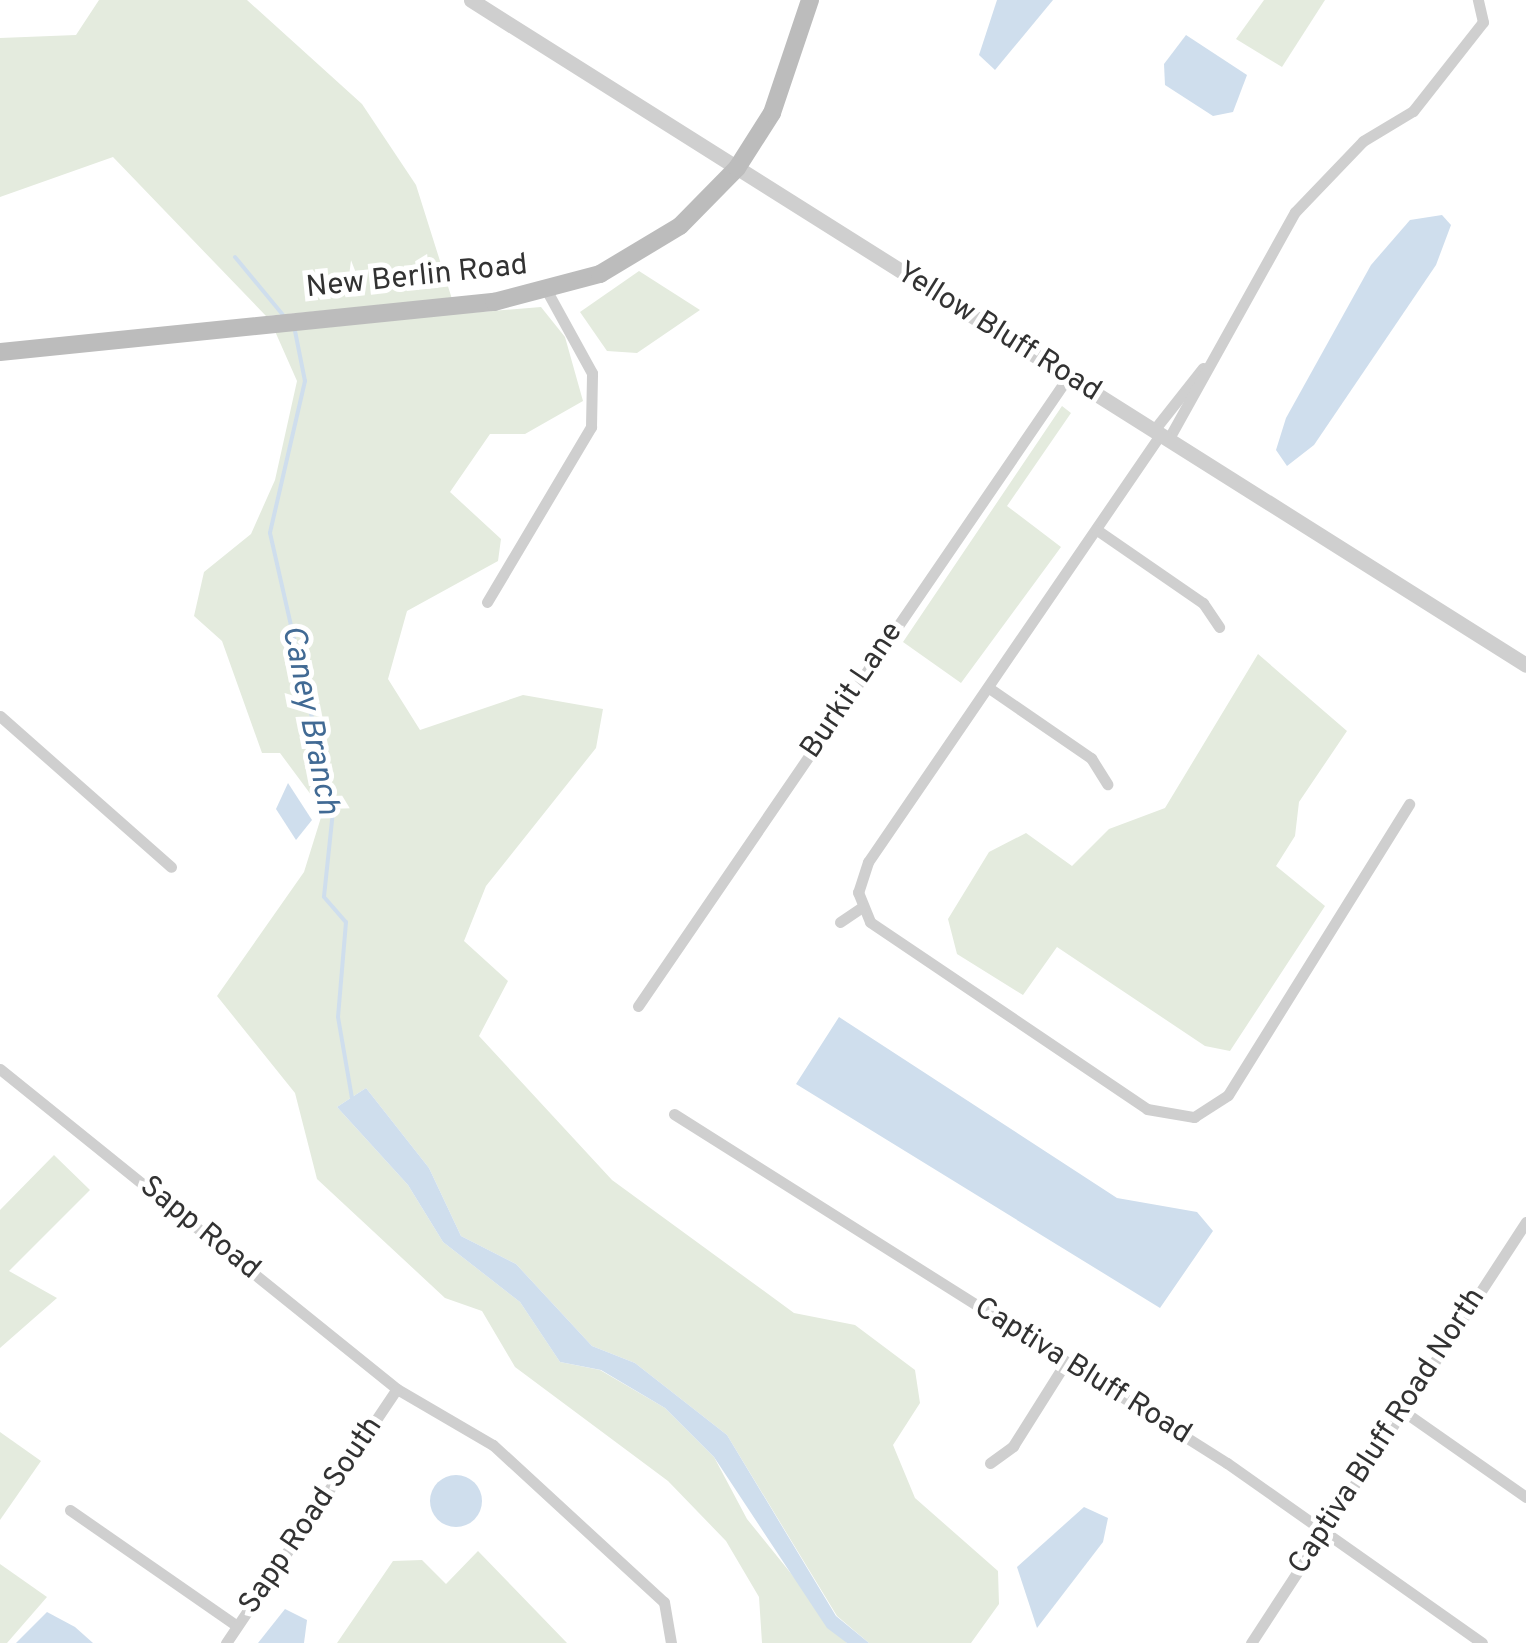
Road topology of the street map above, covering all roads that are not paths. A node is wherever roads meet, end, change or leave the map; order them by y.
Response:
1 (470, 0) edge
2 (810, 0) edge
3 (1478, 0) edge
4 (736, 168) junction
5 (546, 291) junction
6 (0, 352) edge
7 (1068, 377) junction
8 (1161, 435) junction
9 (1097, 530) junction
10 (486, 602) dead end
11 (1220, 627) dead end
12 (1526, 665) edge
13 (989, 688) junction
14 (0, 716) edge
15 (1107, 784) dead end
16 (1409, 804) dead end
17 (171, 867) dead end
18 (861, 908) junction
19 (840, 922) dead end
20 (638, 1006) dead end
21 (0, 1069) edge
22 (674, 1114) dead end
23 (1526, 1222) edge
24 (1066, 1362) junction
25 (397, 1389) junction
26 (1403, 1411) junction
27 (990, 1463) dead end
28 (1526, 1496) edge
29 (70, 1510) dead end
30 (1323, 1530) junction
31 (237, 1626) junction
32 (226, 1643) edge
33 (671, 1643) edge
34 (1250, 1643) edge
35 (1482, 1643) edge

1 - 4 street, Yellow Bluff Road
2 - 4 main road, New Berlin Road
3 - 8 street
4 - 5 main road, New Berlin Road
4 - 7 street, Yellow Bluff Road
5 - 6 main road, New Berlin Road
5 - 10 street
7 - 8 street, Yellow Bluff Road
7 - 20 street, Burkit Lane
8 - 9 street
8 - 12 street, Yellow Bluff Road
9 - 11 street
9 - 13 street
13 - 15 street
13 - 18 street
14 - 17 street
16 - 18 street
18 - 19 street
21 - 25 street, Sapp Road
22 - 24 street, Captiva Bluff Road
23 - 26 street, Captiva Bluff Road North
24 - 27 street
24 - 30 street, Captiva Bluff Road
25 - 31 street, Sapp Road South
25 - 33 street, Sapp Road
26 - 28 street
26 - 30 street, Captiva Bluff Road North
29 - 31 street
30 - 34 street, Captiva Bluff Road North
30 - 35 street, Captiva Bluff Road
31 - 32 street, Sapp Road South

